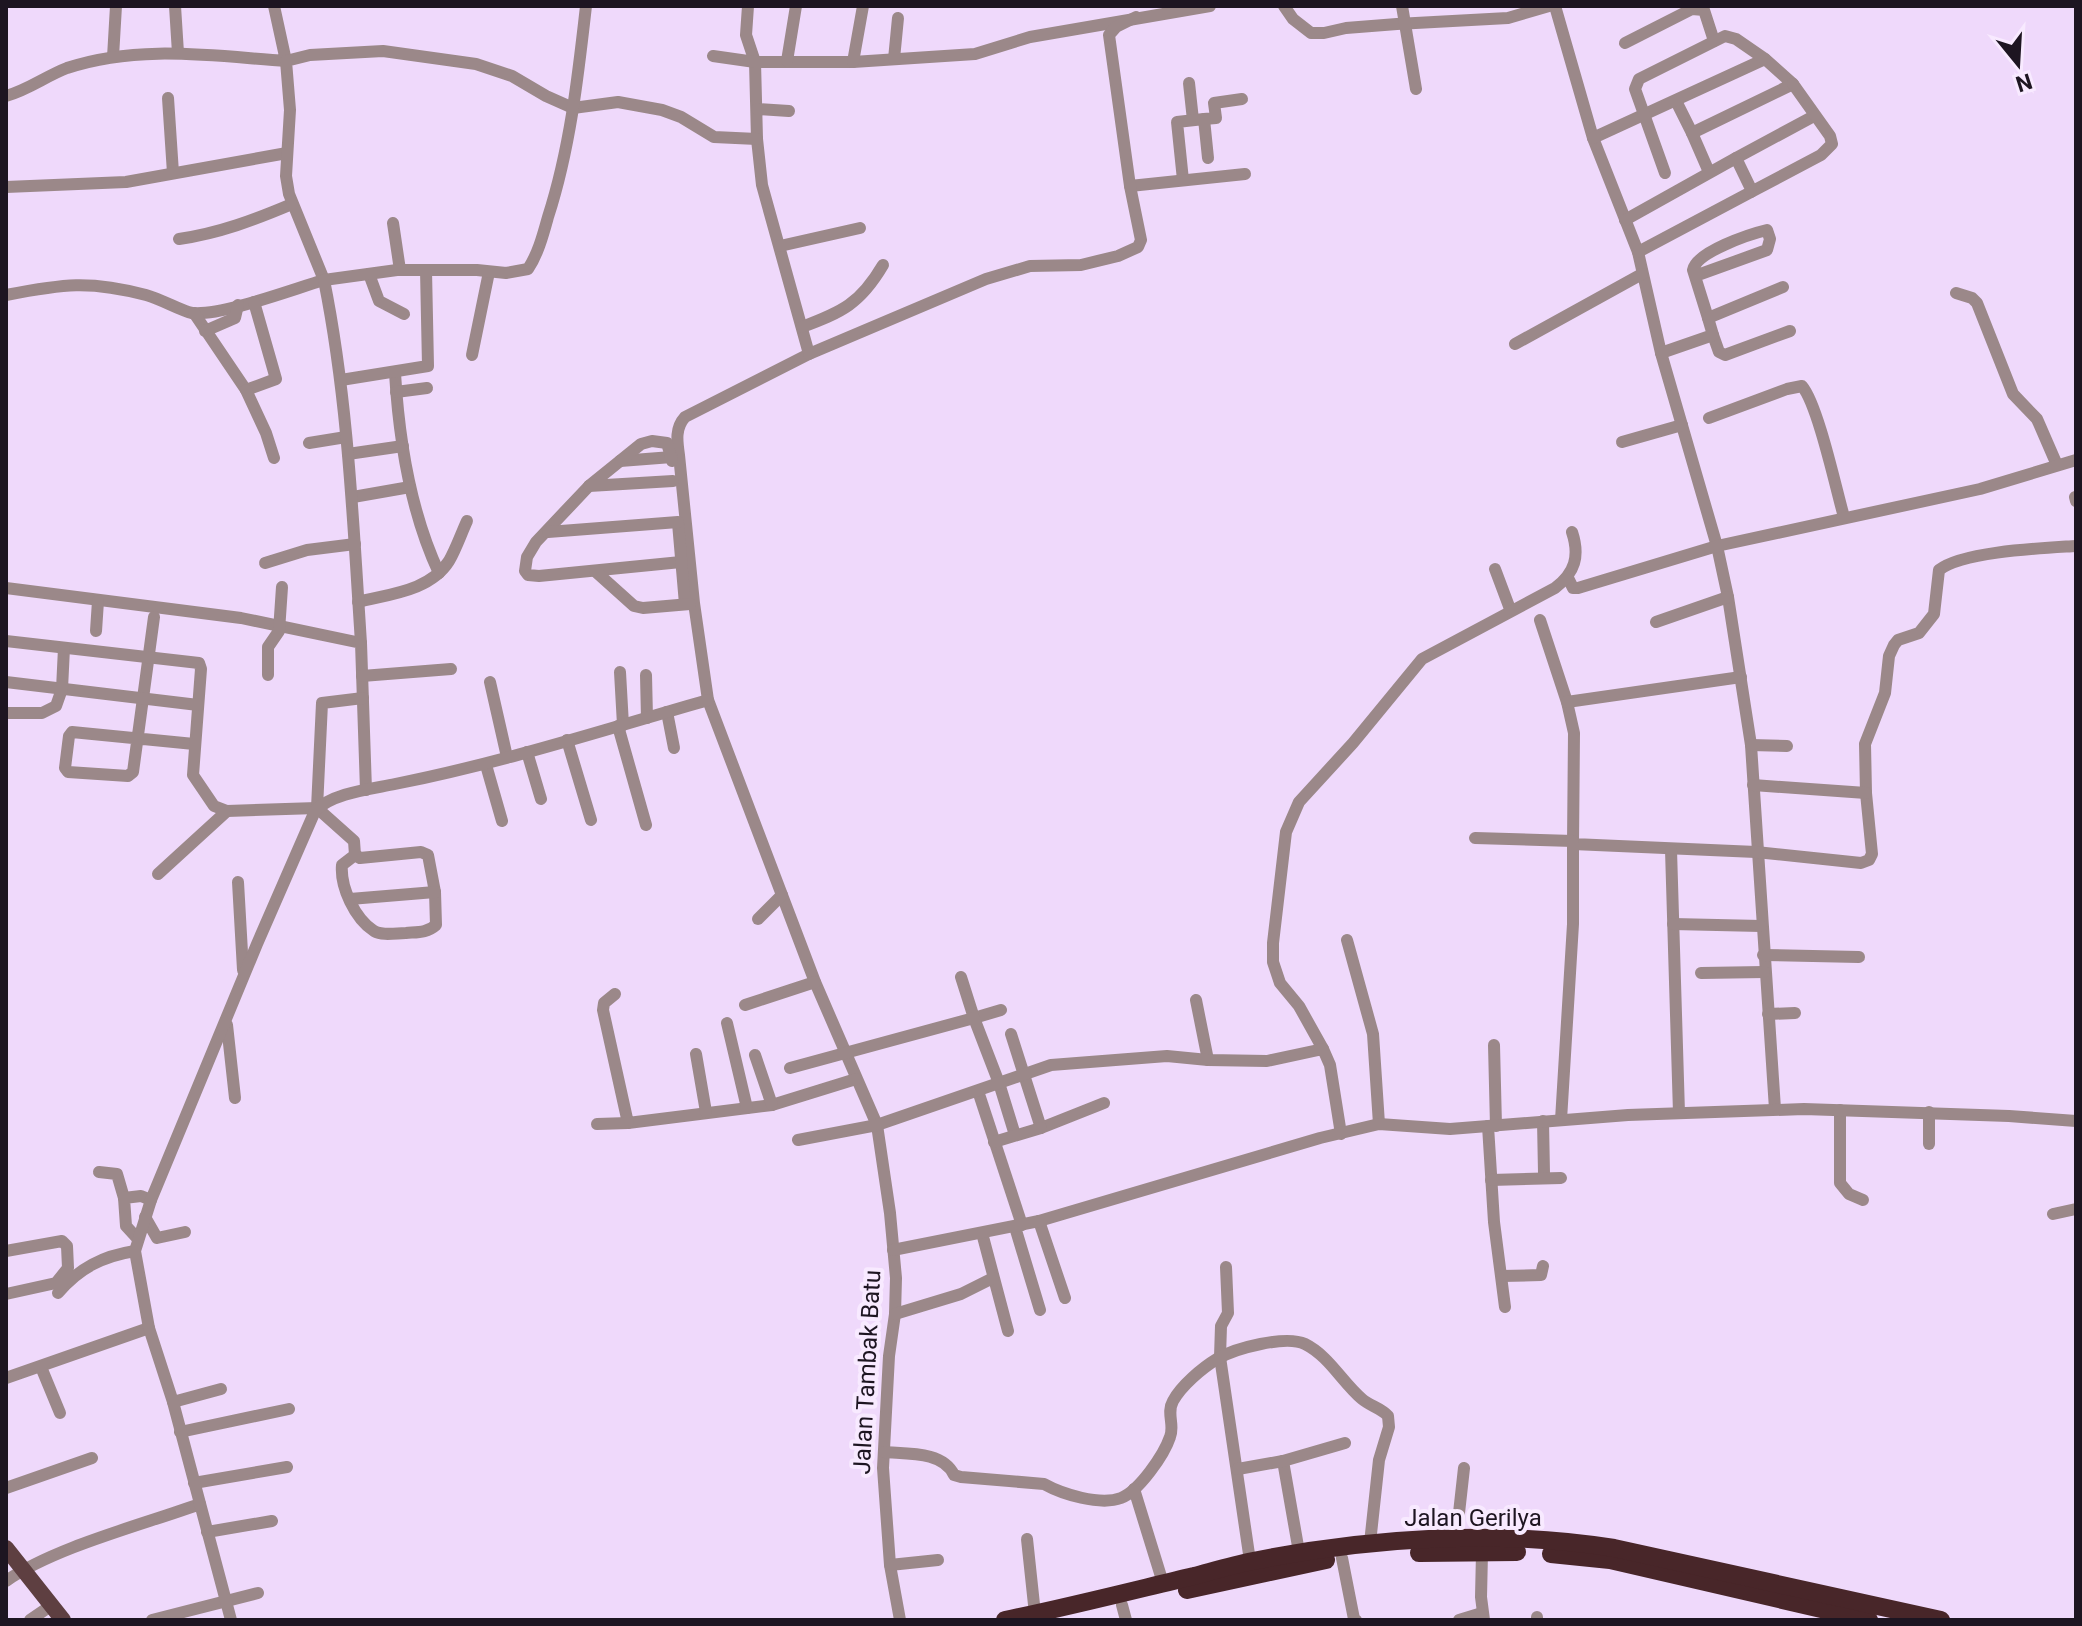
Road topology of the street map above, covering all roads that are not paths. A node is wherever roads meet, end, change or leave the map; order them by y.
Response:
1 (116, 6) edge
2 (175, 6) edge
3 (274, 6) edge
4 (585, 6) edge
5 (748, 6) edge
6 (796, 6) edge
7 (863, 6) edge
8 (1210, 6) edge
9 (1284, 6) edge
10 (1402, 6) edge
11 (1552, 6) edge
12 (1135, 11) edge
13 (898, 18) dead end
14 (1404, 23) junction
15 (1714, 41) junction
16 (1625, 43) dead end
17 (178, 53) junction
18 (713, 56) dead end
19 (113, 57) junction
20 (894, 59) junction
21 (1765, 59) junction
22 (286, 61) junction
23 (787, 61) junction
24 (755, 62) junction
25 (853, 62) junction
26 (1189, 83) dead end
27 (1793, 84) junction
28 (1416, 89) dead end
29 (6, 96) edge
30 (168, 98) dead end
31 (1242, 99) dead end
32 (1676, 101) junction
33 (573, 108) junction
34 (757, 109) junction
35 (789, 111) dead end
36 (1643, 114) junction
37 (1814, 116) junction
38 (1198, 120) junction
39 (1692, 133) junction
40 (1593, 138) junction
41 (757, 139) junction
42 (287, 153) junction
43 (1208, 158) dead end
44 (1736, 158) junction
45 (1709, 172) junction
46 (173, 173) junction
47 (1665, 173) dead end
48 (1245, 174) dead end
49 (1183, 180) junction
50 (1130, 186) junction
51 (6, 187) edge
52 (1751, 192) junction
53 (292, 204) junction
54 (1625, 220) junction
55 (393, 223) dead end
56 (860, 228) dead end
57 (179, 239) dead end
58 (780, 246) junction
59 (1638, 252) junction
60 (883, 265) dead end
61 (400, 270) junction
62 (426, 270) junction
63 (489, 272) junction
64 (369, 274) junction
65 (1642, 274) junction
66 (1695, 276) junction
67 (324, 280) junction
68 (1783, 287) dead end
69 (1956, 293) dead end
70 (6, 295) edge
71 (254, 302) junction
72 (238, 305) junction
73 (194, 313) junction
74 (404, 314) dead end
75 (1708, 318) junction
76 (802, 327) junction
77 (205, 331) junction
78 (1790, 331) dead end
79 (1713, 335) junction
80 (1515, 344) dead end
81 (1661, 353) junction
82 (809, 354) junction
83 (472, 355) dead end
84 (395, 373) junction
85 (341, 380) junction
86 (427, 388) dead end
87 (246, 390) junction
88 (396, 392) junction
89 (1709, 418) dead end
90 (1682, 425) junction
91 (346, 437) junction
92 (1622, 442) dead end
93 (309, 443) dead end
94 (403, 446) junction
95 (348, 454) junction
96 (274, 458) dead end
97 (2076, 460) edge
98 (2057, 465) junction
99 (673, 481) junction
100 (589, 486) junction
101 (410, 487) junction
102 (353, 497) junction
103 (1844, 517) junction
104 (467, 521) dead end
105 (678, 522) junction
106 (548, 532) junction
107 (1572, 532) dead end
108 (355, 544) junction
109 (1717, 546) junction
110 (2076, 546) edge
111 (681, 562) junction
112 (265, 563) dead end
113 (1495, 569) dead end
114 (595, 571) junction
115 (439, 573) junction
116 (1570, 582) junction
117 (282, 587) dead end
118 (6, 588) edge
119 (1728, 597) junction
120 (98, 601) junction
121 (358, 602) junction
122 (689, 604) junction
123 (1510, 609) junction
124 (134, 614) dead end
125 (154, 617) junction
126 (1540, 620) dead end
127 (193, 621) dead end
128 (1656, 622) dead end
129 (280, 626) junction
130 (96, 631) dead end
131 (6, 641) edge
132 (361, 643) junction
133 (64, 648) junction
134 (149, 656) junction
135 (451, 669) dead end
136 (620, 672) dead end
137 (268, 675) dead end
138 (646, 675) dead end
139 (362, 676) junction
140 (1741, 677) junction
141 (6, 682) edge
142 (490, 682) dead end
143 (62, 689) junction
144 (143, 698) junction
145 (363, 698) junction
146 (708, 700) junction
147 (1567, 702) junction
148 (198, 705) junction
149 (667, 712) junction
150 (6, 713) edge
151 (647, 718) junction
152 (620, 726) junction
153 (138, 740) junction
154 (567, 740) junction
155 (194, 744) junction
156 (1751, 745) junction
157 (1787, 746) dead end
158 (674, 748) dead end
159 (527, 752) junction
160 (507, 757) junction
161 (486, 765) junction
162 (1753, 785) junction
163 (366, 790) junction
164 (1866, 793) junction
165 (541, 799) dead end
166 (317, 808) junction
167 (227, 811) junction
168 (591, 820) dead end
169 (502, 821) dead end
170 (646, 825) dead end
171 (1475, 838) dead end
172 (1573, 842) junction
173 (1671, 850) junction
174 (1756, 852) junction
175 (355, 855) junction
176 (158, 874) dead end
177 (238, 882) dead end
178 (435, 892) junction
179 (782, 895) junction
180 (350, 899) junction
181 (758, 919) dead end
182 (1673, 924) junction
183 (1761, 926) junction
184 (1347, 940) dead end
185 (1763, 955) junction
186 (1859, 957) dead end
187 (1764, 972) junction
188 (1701, 973) dead end
189 (961, 977) dead end
190 (815, 982) junction
191 (242, 985) junction
192 (615, 994) dead end
193 (1196, 1000) dead end
194 (745, 1005) dead end
195 (1001, 1010) dead end
196 (1795, 1013) dead end
197 (1768, 1014) junction
198 (974, 1018) junction
199 (226, 1022) junction
200 (727, 1023) dead end
201 (1011, 1034) dead end
202 (1494, 1045) dead end
203 (1323, 1049) junction
204 (846, 1053) junction
205 (696, 1054) dead end
206 (755, 1055) dead end
207 (1208, 1060) junction
208 (790, 1068) dead end
209 (1023, 1075) junction
210 (856, 1079) junction
211 (999, 1083) junction
212 (978, 1091) junction
213 (235, 1098) dead end
214 (1104, 1103) dead end
215 (772, 1105) junction
216 (747, 1108) junction
217 (1775, 1109) junction
218 (1840, 1110) junction
219 (706, 1112) junction
220 (1929, 1112) junction
221 (1679, 1113) junction
222 (1561, 1120) junction
223 (1543, 1121) junction
224 (2076, 1121) edge
225 (628, 1123) junction
226 (597, 1124) dead end
227 (1379, 1124) junction
228 (877, 1125) junction
229 (1492, 1126) junction
230 (1041, 1128) junction
231 (1342, 1134) junction
232 (1015, 1135) junction
233 (798, 1140) dead end
234 (994, 1142) junction
235 (1929, 1144) dead end
236 (99, 1172) dead end
237 (1544, 1173) dead end
238 (1561, 1178) dead end
239 (1491, 1180) junction
240 (124, 1198) junction
241 (151, 1200) junction
242 (1863, 1200) dead end
243 (2076, 1209) edge
244 (2053, 1214) dead end
245 (145, 1217) junction
246 (1039, 1221) junction
247 (1018, 1226) junction
248 (185, 1232) dead end
249 (982, 1233) junction
250 (136, 1244) junction
251 (893, 1250) junction
252 (6, 1251) edge
253 (1543, 1266) dead end
254 (1226, 1267) dead end
255 (1502, 1276) junction
256 (993, 1278) junction
257 (58, 1293) dead end
258 (6, 1294) edge
259 (1065, 1298) dead end
260 (1505, 1307) dead end
261 (1040, 1310) dead end
262 (895, 1314) junction
263 (149, 1328) junction
264 (1008, 1331) dead end
265 (1220, 1357) junction
266 (41, 1367) junction
267 (6, 1378) edge
268 (221, 1389) dead end
269 (173, 1402) junction
270 (289, 1409) dead end
271 (60, 1413) dead end
272 (180, 1432) junction
273 (1345, 1443) dead end
274 (884, 1452) junction
275 (92, 1458) dead end
276 (1283, 1461) junction
277 (287, 1467) dead end
278 (1464, 1468) dead end
279 (1238, 1469) junction
280 (194, 1483) junction
281 (6, 1488) edge
282 (1134, 1489) junction
283 (200, 1504) junction
284 (272, 1521) dead end
285 (207, 1532) junction
286 (1027, 1539) dead end
287 (1456, 1540) junction
288 (1370, 1543) junction
289 (6, 1548) edge
290 (1299, 1552) junction
291 (1482, 1553) junction
292 (1342, 1558) junction
293 (938, 1560) dead end
294 (1250, 1561) junction
295 (1277, 1563) junction
296 (890, 1565) junction
297 (24, 1568) junction
298 (6, 1581) edge
299 (1727, 1581) junction
300 (1163, 1583) junction
301 (258, 1593) dead end
302 (226, 1600) junction
303 (52, 1605) junction
304 (1124, 1612) edge
305 (1035, 1614) junction
306 (1483, 1617) edge
307 (30, 1620) edge
308 (63, 1620) edge
309 (152, 1620) edge
310 (231, 1620) edge
311 (900, 1620) edge
312 (1005, 1620) edge
313 (1055, 1620) edge
314 (1356, 1620) edge
315 (1459, 1620) edge
316 (1869, 1620) edge
317 (1941, 1620) edge

1 - 19 street
2 - 17 street
3 - 22 street
4 - 33 street
5 - 24 street
6 - 23 street
7 - 25 street
8 - 12 street
9 - 14 street
10 - 14 street
11 - 14 street
11 - 40 street
12 - 20 street
12 - 50 street
13 - 20 street
14 - 28 street
15 - 16 street
15 - 21 street
15 - 36 street
17 - 19 street
17 - 22 street
18 - 24 street
19 - 29 street
20 - 25 street
21 - 27 street
21 - 32 street
22 - 33 street
22 - 42 street
23 - 24 street
23 - 25 street
24 - 34 street
26 - 38 street
27 - 37 street
27 - 39 street
30 - 46 street
31 - 38 street
32 - 36 street
32 - 39 street
33 - 41 street
33 - 63 street
34 - 35 street
34 - 41 street
36 - 40 street
36 - 47 street
37 - 44 street
37 - 52 street
38 - 43 street
38 - 49 street
39 - 45 street
40 - 54 street
41 - 58 street
42 - 46 street
42 - 53 street
44 - 45 street
44 - 52 street
45 - 54 street
46 - 51 street
48 - 49 street
49 - 50 street
50 - 82 street
52 - 59 street
53 - 57 street
53 - 67 street
54 - 59 street
55 - 61 street
56 - 58 street
58 - 76 street
59 - 65 street
60 - 76 street
61 - 62 street
61 - 64 street
62 - 63 street
62 - 84 street
63 - 83 street
64 - 67 street
64 - 74 street
65 - 80 street
65 - 81 street
66 - 66 street
66 - 75 street
67 - 71 street
67 - 85 street
68 - 75 street
69 - 98 street
70 - 73 street
71 - 72 street
71 - 87 street
72 - 73 street
72 - 77 street
73 - 77 street
75 - 79 street
76 - 82 street
77 - 87 street
78 - 79 street
79 - 81 street
81 - 90 street
82 - 122 street
84 - 85 street
84 - 88 street
85 - 91 street
86 - 88 street
87 - 96 street
88 - 94 street
89 - 103 street
90 - 92 street
90 - 109 street
91 - 93 street
91 - 95 street
94 - 95 street
94 - 101 street
95 - 102 street
97 - 98 street
98 - 103 street
99 - 100 street
99 - 100 street
99 - 105 street
100 - 106 street
101 - 102 street
101 - 115 street
102 - 108 street
103 - 109 street
104 - 115 street
105 - 106 street
105 - 111 street
106 - 114 street
107 - 116 street
108 - 112 street
108 - 121 street
109 - 116 street
109 - 119 street
110 - 164 street
111 - 114 street
111 - 122 street
113 - 123 street
114 - 122 street
115 - 121 street
116 - 123 street
117 - 129 street
118 - 120 street
119 - 128 street
119 - 140 street
120 - 129 street
120 - 130 street
121 - 132 street
122 - 146 street, Jalan Tambak Batu
123 - 203 street
124 - 125 street
125 - 127 street
125 - 134 street
126 - 147 street
129 - 132 street
129 - 137 street
131 - 133 street
132 - 139 street
133 - 134 street
133 - 143 street
134 - 144 street
134 - 148 street
135 - 139 street
136 - 152 street
138 - 151 street
139 - 145 street
140 - 147 street
140 - 156 street
141 - 143 street
142 - 160 street
143 - 144 street
143 - 150 street
144 - 148 street
144 - 153 street
145 - 163 street
145 - 166 street
146 - 149 street
146 - 179 street, Jalan Tambak Batu
147 - 172 street
148 - 155 street
149 - 151 street
149 - 158 street
151 - 152 street
152 - 154 street
152 - 170 street
153 - 153 street
153 - 155 street
154 - 159 street
154 - 168 street
155 - 167 street
156 - 157 street
156 - 162 street
159 - 160 street
159 - 165 street
160 - 161 street
161 - 163 street
161 - 169 street
162 - 164 street
162 - 174 street
163 - 166 street
164 - 174 street
166 - 167 street
166 - 175 street
166 - 191 street
167 - 176 street
171 - 172 street
172 - 173 street
172 - 222 street
173 - 174 street
173 - 182 street
174 - 183 street
175 - 178 street
175 - 180 street
177 - 191 street
178 - 180 street
178 - 180 street
179 - 181 street
179 - 190 street, Jalan Tambak Batu
182 - 183 street
182 - 221 street
183 - 185 street
184 - 227 street
185 - 186 street
185 - 187 street
187 - 188 street
187 - 197 street
189 - 198 street
190 - 194 street
190 - 204 street, Jalan Tambak Batu
191 - 199 street
192 - 225 street
193 - 207 street
195 - 198 street
196 - 197 street
197 - 217 street
198 - 204 street
198 - 211 street
199 - 213 street
199 - 241 street
200 - 216 street
201 - 209 street
202 - 229 street
203 - 207 street
203 - 231 street
204 - 208 street
204 - 210 street, Jalan Tambak Batu
205 - 219 street
206 - 215 street
207 - 209 street
209 - 211 street
209 - 230 street
210 - 215 street
210 - 228 street, Jalan Tambak Batu
211 - 212 street
211 - 232 street
212 - 228 street
212 - 234 street
214 - 230 street
215 - 216 street
216 - 219 street
217 - 218 street
217 - 221 street
218 - 220 street
218 - 242 street
219 - 225 street
220 - 224 street
220 - 235 street
221 - 222 street
222 - 223 street
223 - 229 street
223 - 237 street
225 - 226 street
227 - 229 street
227 - 231 street
228 - 233 street
228 - 251 street, Jalan Tambak Batu
229 - 239 street
230 - 232 street
231 - 246 street
232 - 234 street
234 - 247 street
236 - 240 street
238 - 239 street
239 - 255 street
240 - 241 street
240 - 250 street
241 - 245 street
243 - 244 street
245 - 248 street
245 - 250 street
246 - 247 street
246 - 259 street
247 - 249 street
247 - 261 street
249 - 251 street
249 - 256 street
250 - 257 street
250 - 263 street
251 - 262 street, Jalan Tambak Batu
252 - 258 street
253 - 255 street
254 - 265 street
255 - 260 street
256 - 262 street
256 - 264 street
262 - 274 street, Jalan Tambak Batu
263 - 266 street
263 - 269 street
265 - 279 street
265 - 282 street
265 - 288 street
266 - 267 street
266 - 271 street
268 - 269 street
269 - 272 street
270 - 272 street
272 - 280 street
273 - 276 street
274 - 282 street
274 - 296 street, Jalan Tambak Batu
275 - 281 street
276 - 279 street
276 - 290 street
277 - 280 street
278 - 287 street
279 - 294 street
280 - 283 street
282 - 300 street
283 - 285 street
283 - 297 street
284 - 285 street
285 - 302 street
286 - 305 street
287 - 288 highway, Jalan Gerilya
287 - 299 highway, Jalan Gerilya
288 - 290 highway, Jalan Gerilya
289 - 297 main road
290 - 295 highway, Jalan Gerilya
291 - 292 highway, Jalan Gerilya
291 - 299 highway, Jalan Gerilya
291 - 306 street
292 - 295 highway, Jalan Gerilya
292 - 314 street
293 - 296 street
294 - 295 highway, Jalan Gerilya
294 - 300 highway, Jalan Gerilya
295 - 304 highway, Jalan Gerilya
296 - 311 street, Jalan Tambak Batu
297 - 298 street
297 - 303 main road
299 - 316 highway, Jalan Gerilya
299 - 317 highway, Jalan Gerilya
300 - 305 highway, Jalan Gerilya
301 - 302 street
302 - 309 street
302 - 310 street
303 - 307 street
303 - 308 main road
304 - 313 highway, Jalan Gerilya
305 - 312 highway, Jalan Gerilya
306 - 315 street

